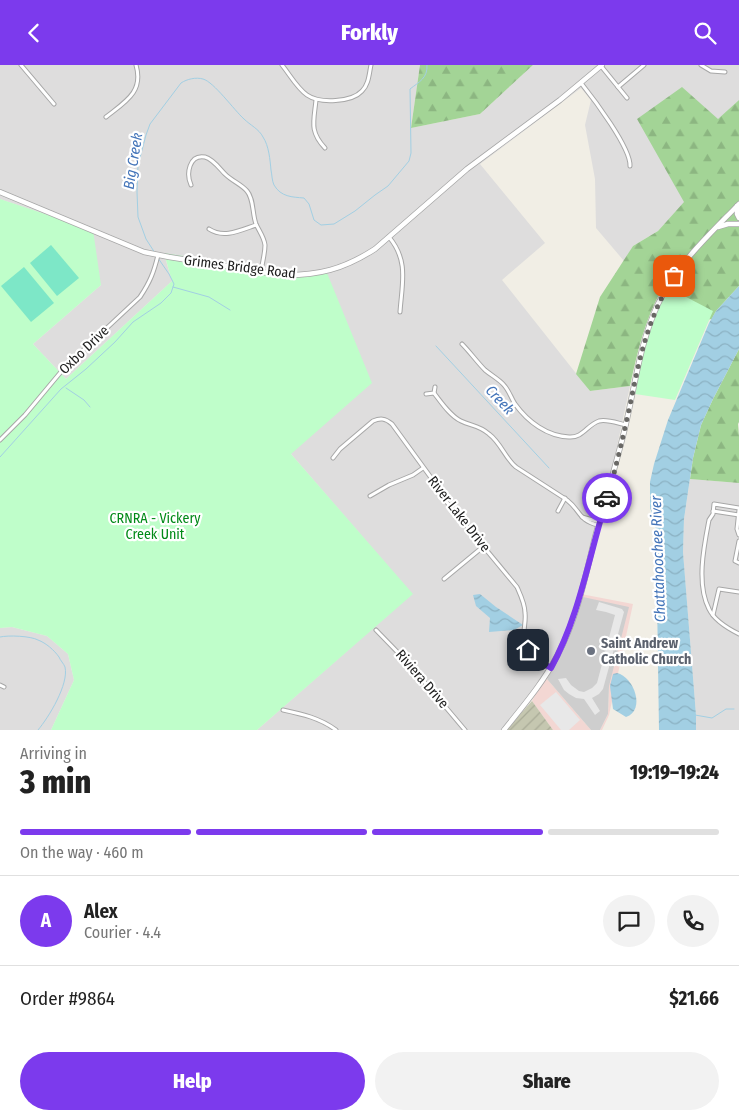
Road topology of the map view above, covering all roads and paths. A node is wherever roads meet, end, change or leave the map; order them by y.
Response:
1 (21, 65) edge
2 (136, 65) edge
3 (282, 65) edge
4 (371, 65) edge
5 (644, 65) edge
6 (701, 65) edge
7 (601, 66) edge
8 (725, 72) dead end
9 (581, 83) junction
10 (618, 87) junction
11 (627, 98) dead end
12 (316, 100) junction
13 (54, 104) dead end
14 (106, 117) dead end
15 (325, 148) dead end
16 (199, 151) dead end
17 (201, 157) junction
18 (630, 166) dead end
19 (191, 185) dead end
20 (0, 192) edge
21 (738, 205) edge
22 (727, 217) junction
23 (739, 219) edge
24 (739, 223) edge
25 (256, 225) junction
26 (209, 229) dead end
27 (715, 229) junction
28 (389, 237) junction
29 (158, 255) junction
30 (261, 271) junction
31 (400, 312) dead end
32 (462, 344) dead end
33 (435, 387) dead end
34 (434, 393) junction
35 (426, 394) dead end
36 (626, 425) junction
37 (0, 440) edge
38 (333, 458) dead end
39 (423, 468) junction
40 (370, 496) dead end
41 (565, 498) junction
42 (739, 509) edge
43 (558, 511) dead end
44 (713, 511) junction
45 (738, 515) edge
46 (599, 524) junction
47 (739, 535) edge
48 (739, 541) edge
49 (484, 546) junction
50 (739, 563) edge
51 (444, 579) dead end
52 (739, 592) edge
53 (713, 615) junction
54 (376, 629) dead end
55 (739, 634) edge
56 (551, 668) junction
57 (283, 710) dead end
58 (336, 730) edge
59 (465, 730) edge
60 (504, 730) edge

1 - 13 street
2 - 14 street
3 - 12 street
4 - 12 street
5 - 10 street
6 - 8 street
7 - 9 street, Grimes Bridge Road
7 - 10 street
9 - 18 street
9 - 28 street, Grimes Bridge Road
10 - 11 street
12 - 15 street
16 - 17 street
17 - 19 street
17 - 25 street
20 - 29 street, Grimes Bridge Road
21 - 22 street
21 - 23 street
22 - 24 street
22 - 27 street
24 - 27 street
25 - 26 street
25 - 30 street
27 - 36 street
28 - 30 street, Grimes Bridge Road
28 - 31 street
29 - 30 street, Grimes Bridge Road
29 - 37 street, Oxbo Drive
32 - 36 street
33 - 34 street
34 - 35 street
34 - 41 street
36 - 46 street
38 - 39 street, River Lake Drive
39 - 40 street
39 - 49 street, River Lake Drive
41 - 43 street
41 - 46 street
42 - 44 street
42 - 45 street
44 - 45 street
44 - 53 street
45 - 47 street
46 - 56 street
48 - 50 street
49 - 51 street
49 - 56 street, River Lake Drive
52 - 53 street
53 - 55 street
54 - 59 street, Riviera Drive
56 - 60 street
57 - 58 street

